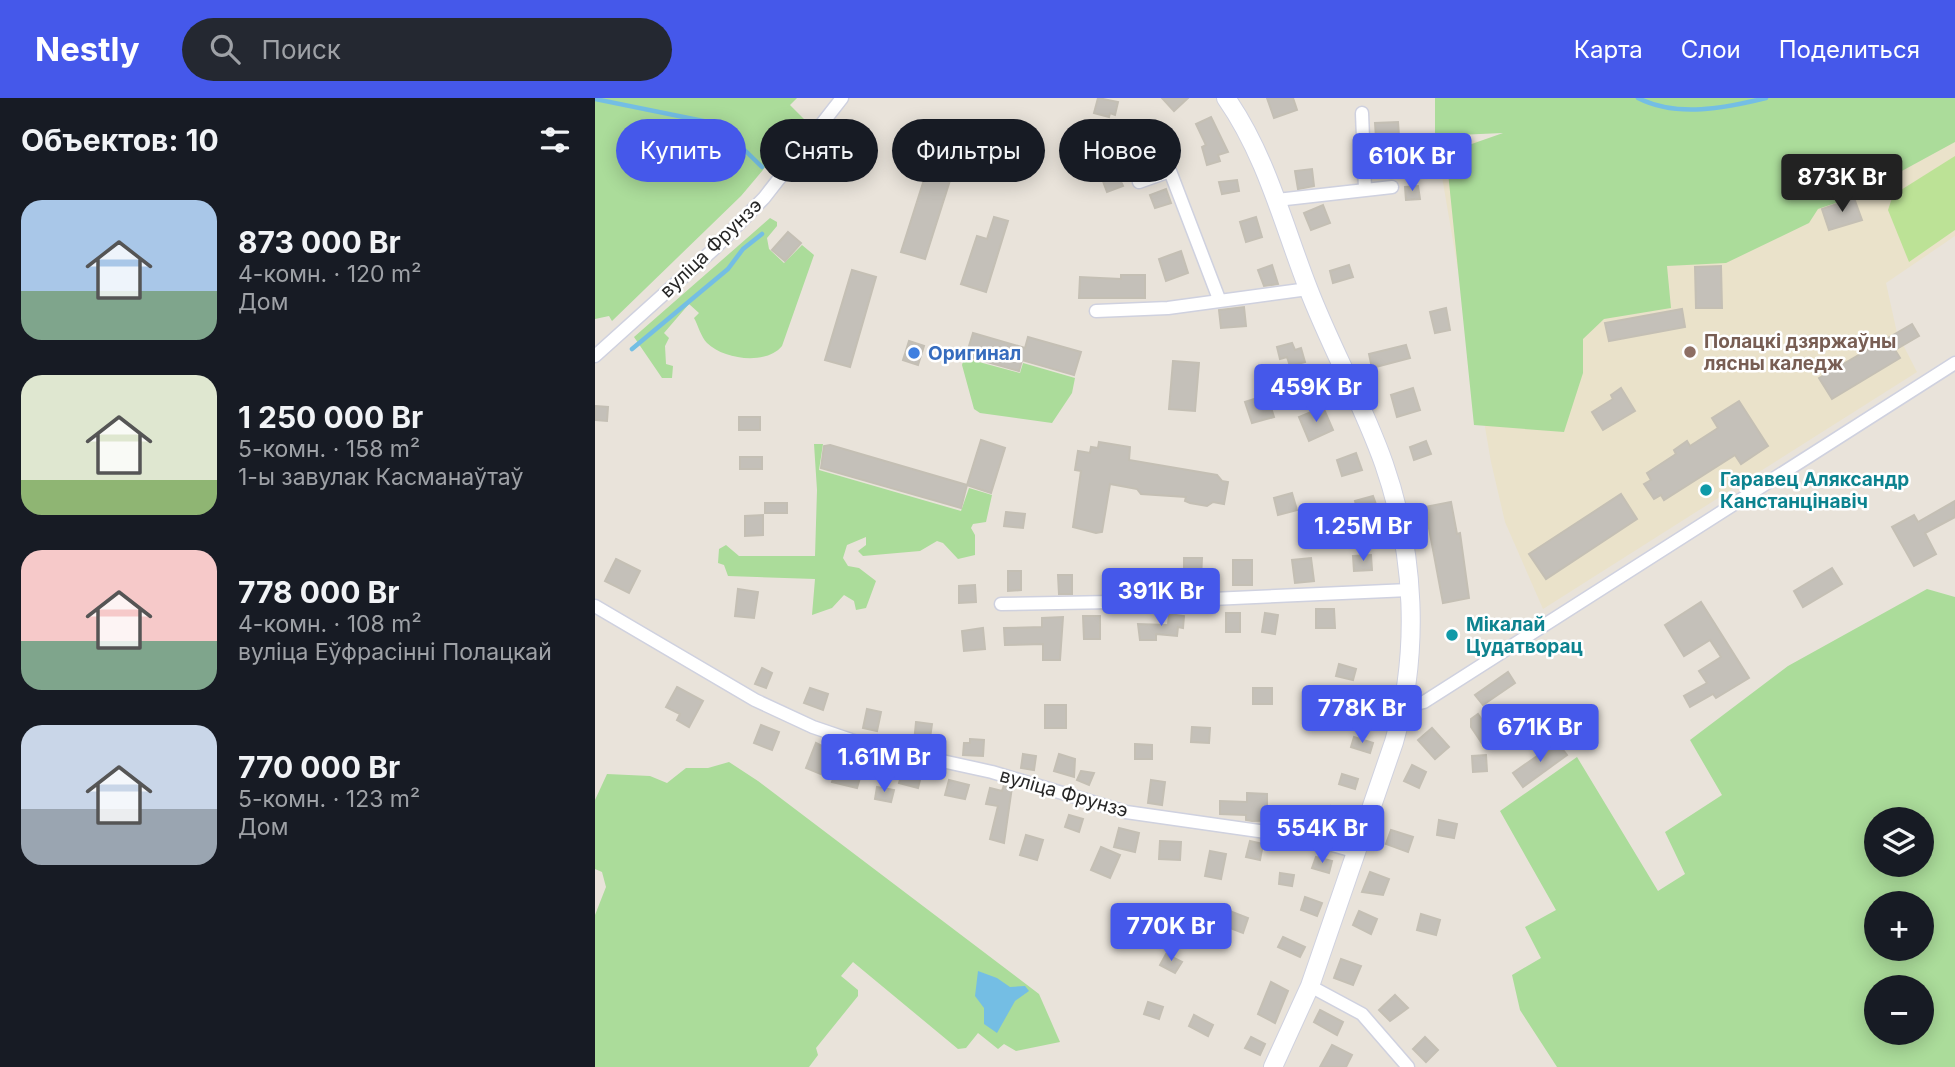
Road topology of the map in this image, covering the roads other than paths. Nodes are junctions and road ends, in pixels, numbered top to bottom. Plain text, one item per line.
1 (842, 98) edge
2 (1226, 98) edge
3 (1361, 113) dead end
4 (1174, 182) edge
5 (1392, 187) dead end
6 (1365, 188) junction
7 (1277, 200) junction
8 (1308, 289) junction
9 (1219, 299) junction
10 (1096, 311) dead end
11 (595, 356) edge
12 (1955, 363) edge
13 (1409, 590) junction
14 (1001, 604) dead end
15 (595, 606) edge
16 (1404, 707) junction
17 (1357, 852) junction
18 (1310, 986) junction
19 (1273, 1067) edge
20 (1408, 1067) edge

1 - 11 street, вуліца Фрунзэ
2 - 7 main road
3 - 6 street
4 - 9 street
5 - 6 street
6 - 7 street
7 - 8 main road
8 - 9 street
8 - 13 main road
9 - 10 street
12 - 16 street
13 - 14 street
13 - 16 main road
15 - 17 street, вуліца Фрунзэ
16 - 17 main road
17 - 18 main road
18 - 19 main road
18 - 20 street

